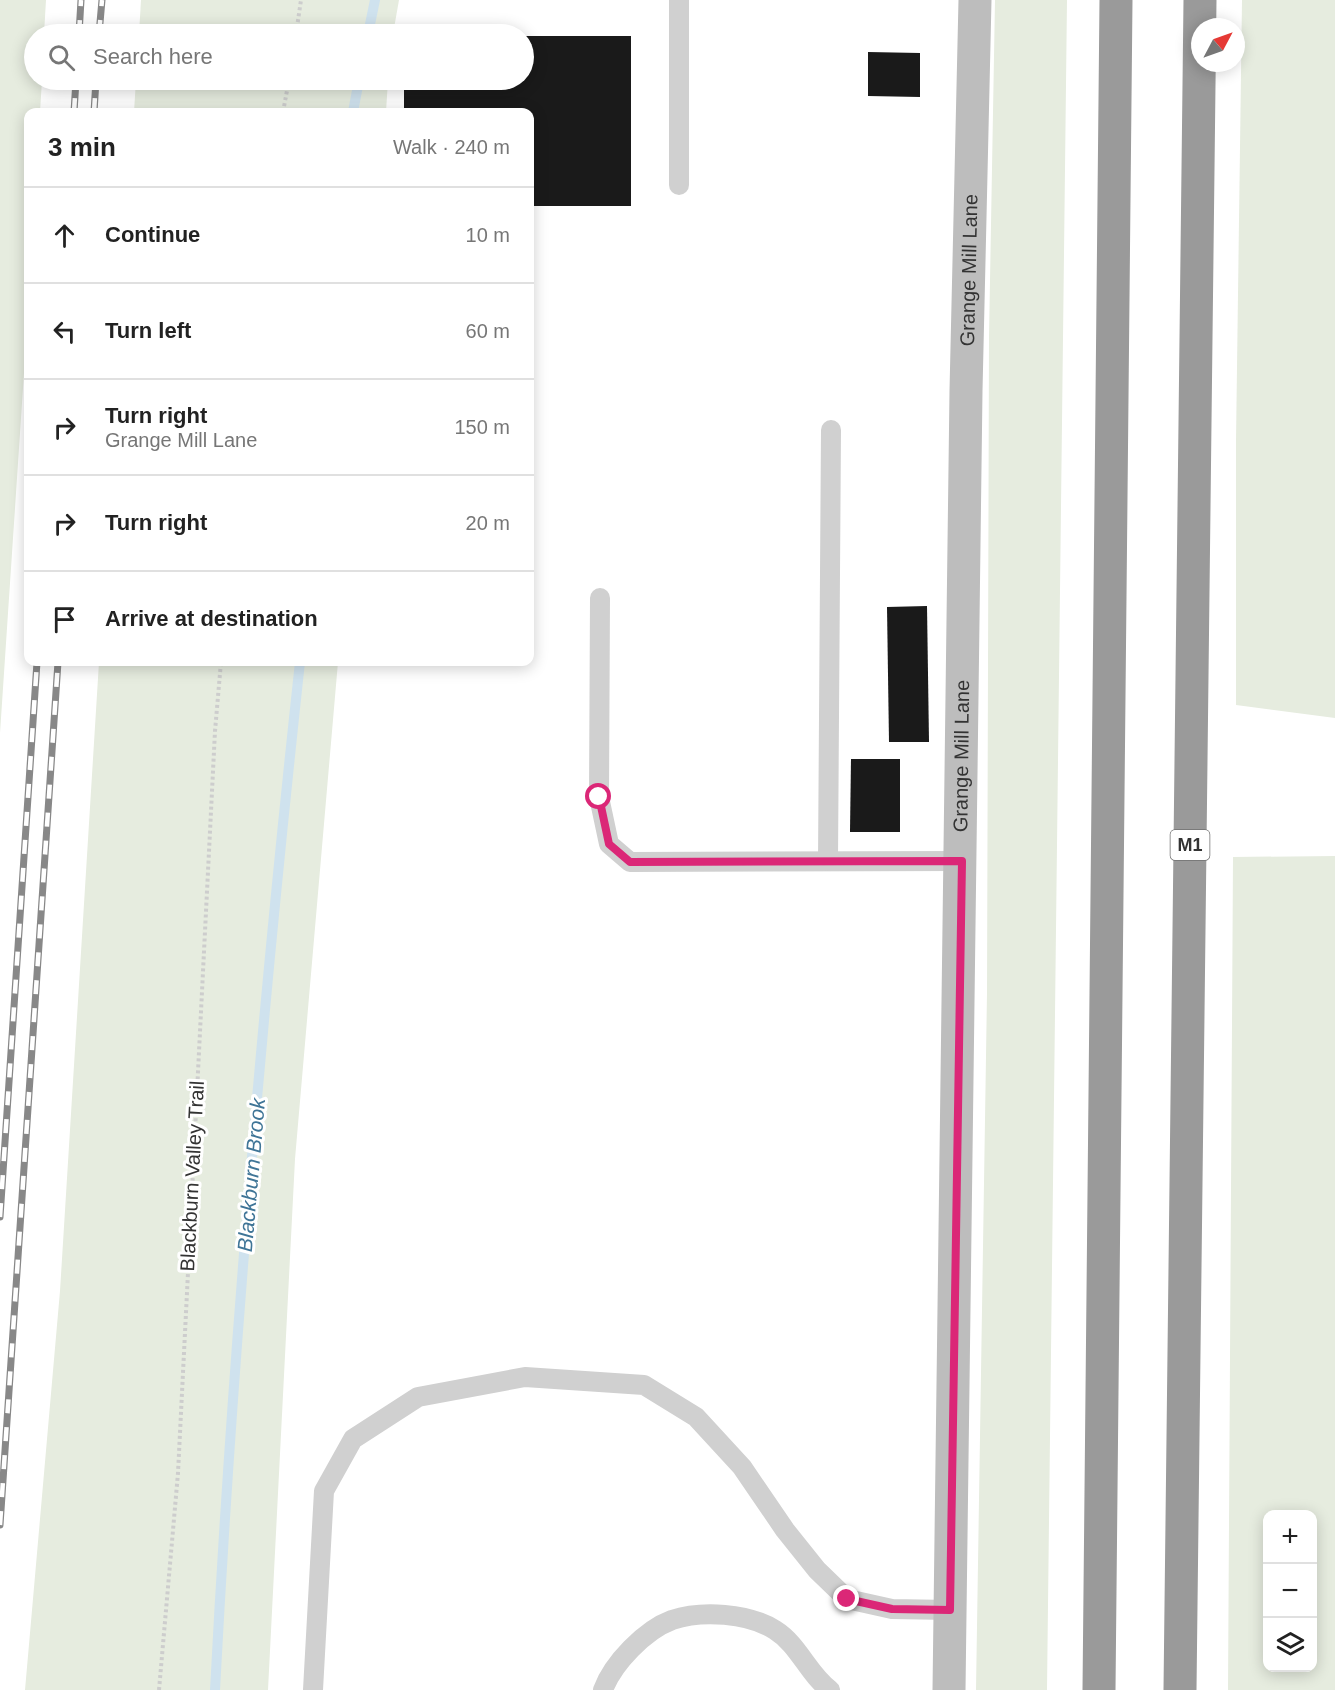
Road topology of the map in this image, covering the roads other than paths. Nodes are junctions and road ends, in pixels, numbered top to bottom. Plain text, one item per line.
1 (679, 0) edge
2 (975, 0) edge
3 (1116, 0) edge
4 (1200, 0) edge
5 (679, 185) dead end
6 (831, 430) dead end
7 (600, 598) dead end
8 (828, 861) junction
9 (962, 861) junction
10 (950, 1610) junction
11 (313, 1690) edge
12 (603, 1690) edge
13 (830, 1690) edge
14 (949, 1690) edge
15 (1099, 1690) edge
16 (1180, 1690) edge

1 - 5 lane
2 - 9 street, Grange Mill Lane
3 - 15 highway
4 - 16 highway, M1
6 - 8 lane
7 - 8 lane
8 - 9 lane
9 - 10 street, Grange Mill Lane
10 - 11 lane
10 - 14 street, Grange Mill Lane
12 - 13 lane

